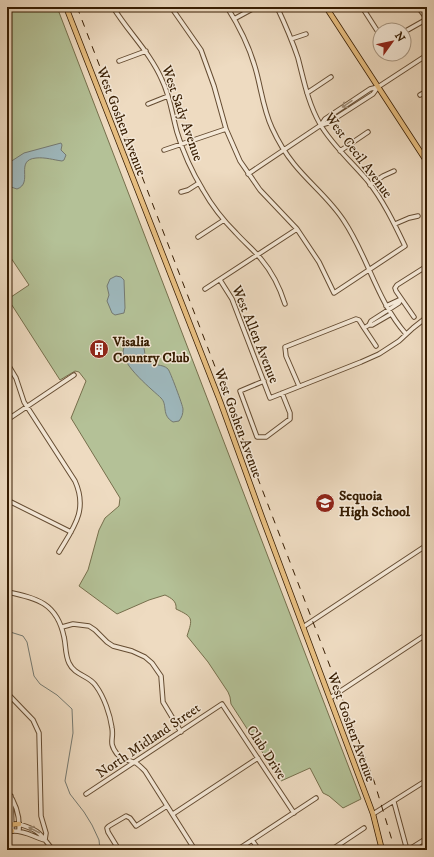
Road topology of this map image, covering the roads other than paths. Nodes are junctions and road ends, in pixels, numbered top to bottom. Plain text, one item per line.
1 (66, 7) edge
2 (113, 7) edge
3 (171, 7) edge
4 (227, 7) edge
5 (256, 7) edge
6 (278, 7) edge
7 (326, 7) edge
8 (362, 7) edge
9 (418, 7) edge
10 (234, 19) junction
11 (427, 19) edge
12 (372, 23) edge
13 (412, 27) edge
14 (306, 34) dead end
15 (291, 39) junction
16 (146, 51) junction
17 (427, 55) edge
18 (118, 61) dead end
19 (331, 77) dead end
20 (378, 87) junction
21 (427, 91) edge
22 (307, 94) junction
23 (420, 95) dead end
24 (168, 96) junction
25 (148, 104) dead end
26 (321, 125) junction
27 (226, 129) junction
28 (368, 132) dead end
29 (181, 144) junction
30 (284, 149) junction
31 (164, 150) dead end
32 (340, 151) junction
33 (427, 162) edge
34 (394, 172) dead end
35 (248, 174) junction
36 (199, 183) junction
37 (370, 185) junction
38 (181, 192) dead end
39 (418, 216) dead end
40 (224, 220) junction
41 (395, 224) junction
42 (297, 229) junction
43 (198, 237) dead end
44 (257, 254) junction
45 (427, 266) edge
46 (369, 270) junction
47 (220, 280) junction
48 (205, 289) dead end
49 (401, 299) junction
50 (285, 304) dead end
51 (387, 308) junction
52 (391, 314) junction
53 (414, 317) dead end
54 (427, 317) edge
55 (369, 325) junction
56 (364, 328) junction
57 (406, 334) junction
58 (376, 346) dead end
59 (7, 363) edge
60 (74, 376) dead end
61 (264, 381) junction
62 (299, 386) junction
63 (282, 393) junction
64 (27, 407) junction
65 (7, 420) edge
66 (7, 500) edge
67 (71, 532) junction
68 (427, 545) edge
69 (59, 552) dead end
70 (7, 592) edge
71 (62, 627) junction
72 (303, 627) junction
73 (427, 634) edge
74 (7, 693) edge
75 (330, 698) junction
76 (222, 704) joint
77 (181, 732) junction
78 (258, 758) junction
79 (135, 763) junction
80 (427, 780) edge
81 (7, 791) edge
82 (86, 794) dead end
83 (11, 796) junction
84 (316, 798) dead end
85 (394, 802) junction
86 (167, 806) junction
87 (294, 813) junction
88 (173, 814) junction
89 (373, 814) junction
90 (19, 824) junction
91 (9, 825) edge
92 (364, 828) dead end
93 (19, 830) junction
94 (10, 831) edge
95 (427, 838) edge
96 (45, 840) junction
97 (252, 840) junction
98 (53, 850) edge
99 (119, 850) edge
100 (195, 850) edge
101 (238, 850) edge
102 (259, 850) edge
103 (331, 850) edge
104 (382, 850) edge
105 (408, 850) edge

1 - 72 main road, West Goshen Avenue
2 - 16 street, West Sady Avenue
3 - 27 street
4 - 10 street
5 - 10 street
6 - 15 street, West Cecil Avenue
7 - 20 main road
8 - 12 street
9 - 11 street
10 - 30 street
11 - 13 street
14 - 15 street
15 - 22 street, West Cecil Avenue
16 - 18 street
16 - 24 street, West Sady Avenue
17 - 20 street
19 - 22 street
20 - 26 street
20 - 33 main road
21 - 23 street
22 - 26 street, West Cecil Avenue
24 - 25 street
24 - 29 street, West Sady Avenue
26 - 30 street
26 - 32 street, West Cecil Avenue
27 - 29 street
27 - 35 street
28 - 32 street
29 - 31 street
29 - 36 street, West Sady Avenue
30 - 35 street
30 - 46 street
32 - 37 street, West Cecil Avenue
34 - 37 street
35 - 42 street
36 - 38 street
36 - 40 street, West Sady Avenue
37 - 41 street, West Cecil Avenue
39 - 41 street
40 - 43 street
40 - 44 street, West Sady Avenue
41 - 46 street, West Cecil Avenue
42 - 44 street
42 - 46 street
44 - 47 street
44 - 50 street, West Sady Avenue
45 - 49 street
46 - 51 street
47 - 48 street
47 - 61 street, West Allen Avenue
49 - 51 street
49 - 53 street
51 - 52 street
51 - 55 street
52 - 55 street
52 - 57 street
54 - 57 street
55 - 56 street
56 - 58 street
56 - 62 street
57 - 62 street
59 - 64 street
60 - 64 street
61 - 63 street, West Allen Avenue
61 - 63 street
62 - 63 street
64 - 65 street
64 - 67 street
66 - 67 street
67 - 69 street
68 - 72 street
70 - 71 street
71 - 77 street
71 - 79 street
72 - 75 main road, West Goshen Avenue
73 - 75 street
74 - 96 street
75 - 89 main road, West Goshen Avenue
76 - 77 street, North Midland Street
76 - 78 street, Club Drive
77 - 79 street, North Midland Street
78 - 87 street, Club Drive
78 - 88 street
79 - 82 street, North Midland Street
79 - 86 street
80 - 85 street
81 - 83 street
83 - 90 street
83 - 91 street
84 - 87 street
85 - 89 street
85 - 105 street
86 - 88 street
86 - 99 street
87 - 97 street
88 - 100 street
89 - 104 main road, West Goshen Avenue
90 - 91 main road
90 - 93 street
96 -> 90 street
91 - 94 street
92 - 103 street
93 - 94 street
93 - 96 street
95 - 105 street
96 - 98 street
97 - 101 street
97 - 102 street

